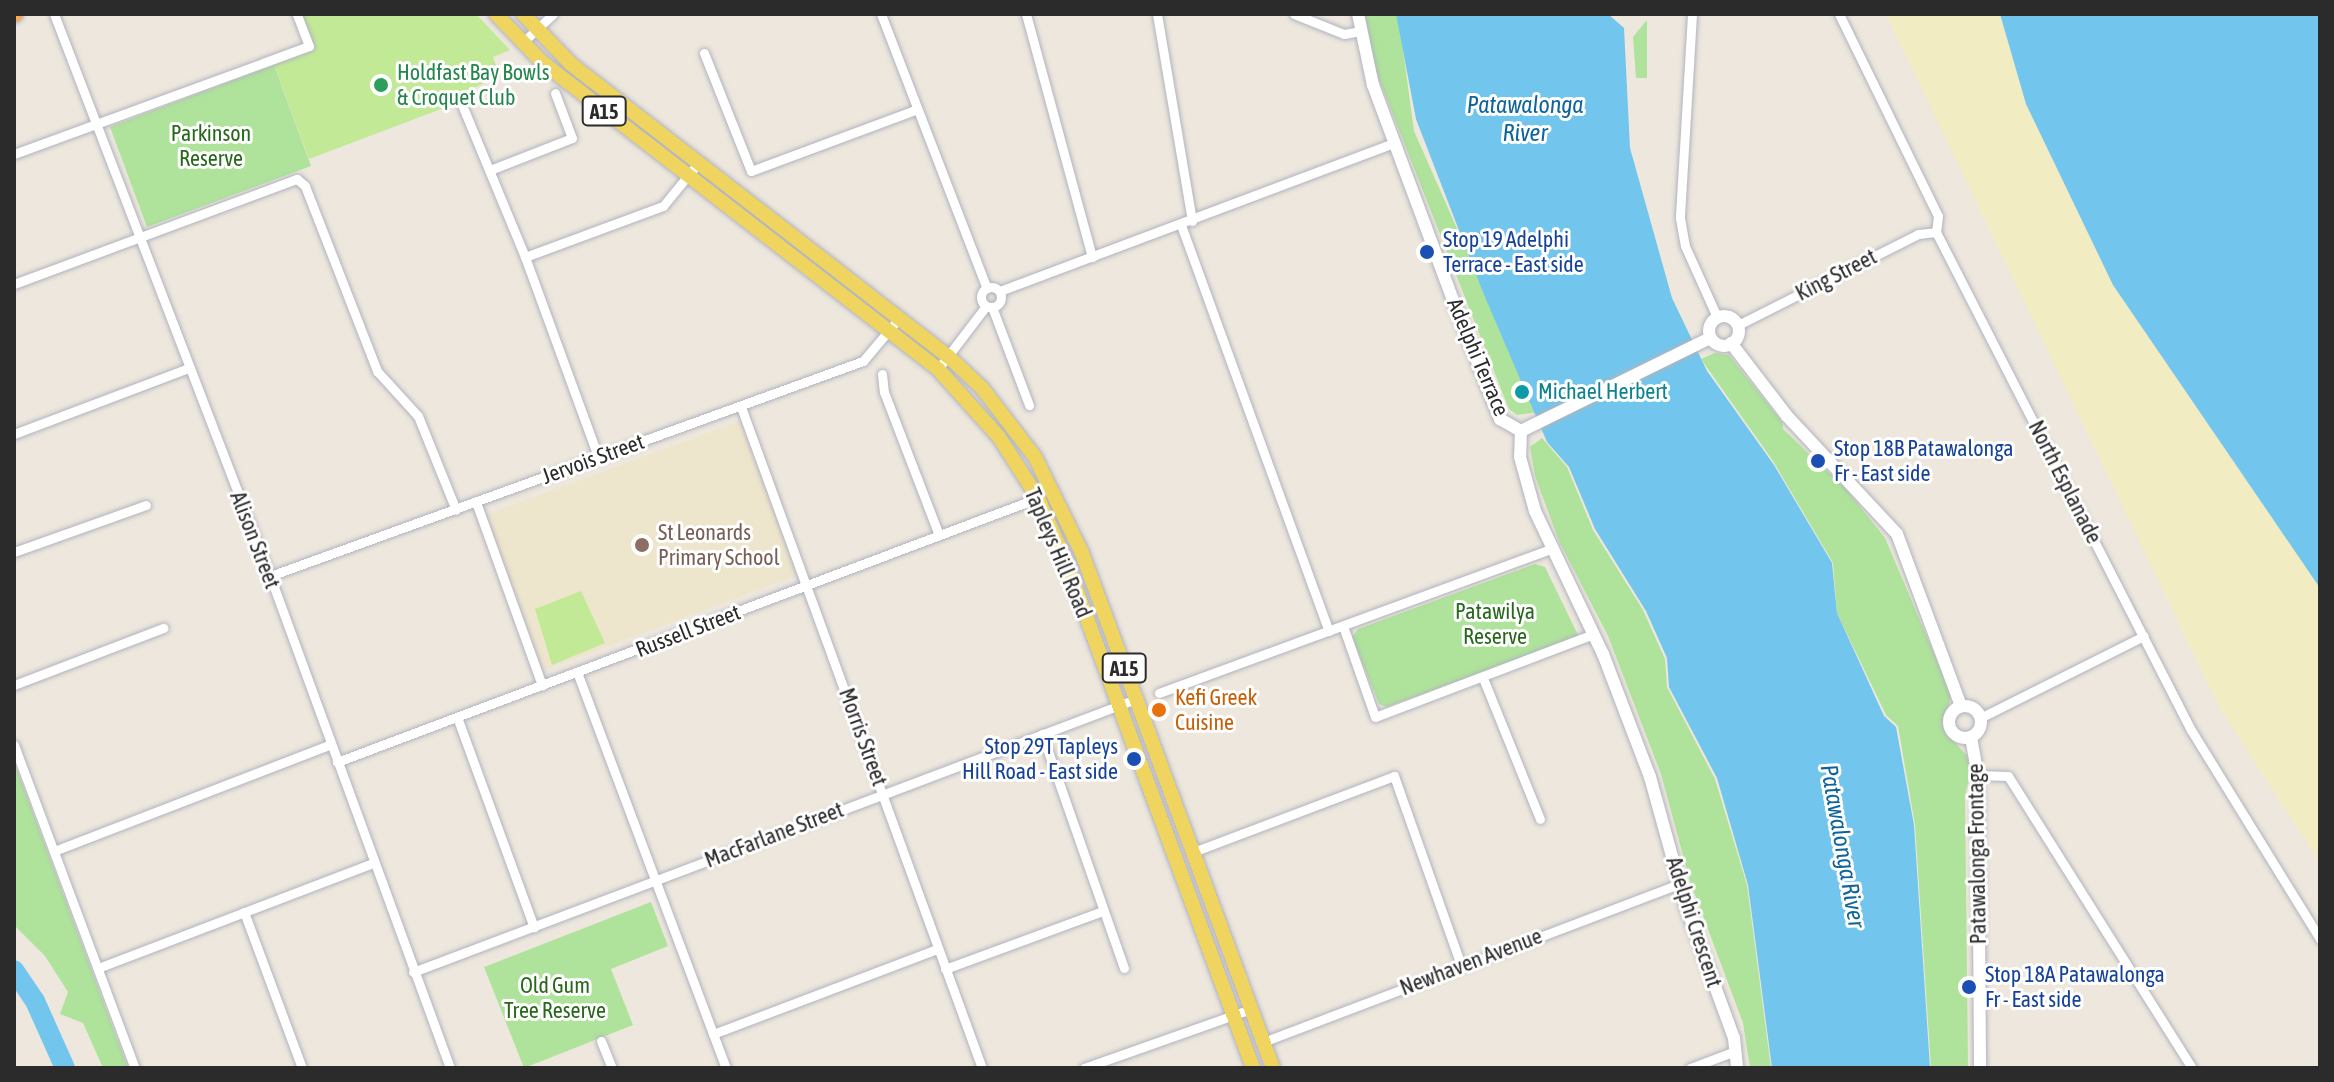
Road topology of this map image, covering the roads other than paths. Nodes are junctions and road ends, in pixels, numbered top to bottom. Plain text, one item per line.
1 (54, 14) edge
2 (297, 14) edge
3 (496, 14) edge
4 (523, 14) edge
5 (553, 14) edge
6 (881, 14) edge
7 (1026, 14) edge
8 (1157, 14) edge
9 (1294, 14) edge
10 (1358, 14) edge
11 (1692, 14) edge
12 (1839, 14) edge
13 (535, 29) junction
14 (1361, 31) junction
15 (523, 42) junction
16 (704, 53) dead end
17 (555, 93) dead end
18 (460, 100) dead end
19 (915, 110) junction
20 (97, 124) junction
21 (1394, 143) junction
22 (14, 154) edge
23 (699, 162) junction
24 (490, 170) junction
25 (689, 176) junction
26 (1192, 221) junction
27 (1181, 225) junction
28 (1936, 232) junction
29 (139, 237) junction
30 (525, 257) junction
31 (1092, 257) junction
32 (14, 284) edge
33 (987, 288) junction
34 (1000, 291) junction
35 (989, 306) junction
36 (900, 317) junction
37 (1717, 317) junction
38 (1738, 325) junction
39 (889, 331) junction
40 (1706, 339) junction
41 (1731, 343) junction
42 (948, 356) junction
43 (189, 368) junction
44 (938, 369) junction
45 (882, 374) dead end
46 (1029, 405) dead end
47 (741, 407) junction
48 (1521, 431) junction
49 (14, 434) edge
50 (598, 457) junction
51 (1038, 498) junction
52 (476, 502) junction
53 (146, 505) dead end
54 (456, 510) junction
55 (938, 533) junction
56 (1550, 549) junction
57 (14, 552) edge
58 (270, 576) junction
59 (809, 585) junction
60 (1343, 626) junction
61 (163, 628) dead end
62 (1329, 631) junction
63 (1593, 634) junction
64 (2144, 636) junction
65 (577, 672) junction
66 (1483, 678) junction
67 (14, 685) edge
68 (542, 685) junction
69 (1159, 693) dead end
70 (1136, 699) junction
71 (1118, 705) junction
72 (1961, 706) junction
73 (457, 717) junction
74 (1980, 718) junction
75 (1042, 734) junction
76 (1971, 737) junction
77 (14, 745) edge
78 (329, 745) junction
79 (337, 762) junction
80 (1978, 775) junction
81 (1650, 777) joint
82 (883, 792) junction
83 (1540, 819) dead end
84 (54, 851) junction
85 (1193, 852) junction
86 (373, 863) junction
87 (656, 881) junction
88 (1679, 884) junction
89 (1103, 911) junction
90 (244, 912) junction
91 (534, 927) junction
92 (2320, 939) edge
93 (937, 949) junction
94 (1461, 965) junction
95 (98, 968) junction
96 (1124, 968) dead end
97 (945, 969) junction
98 (413, 972) junction
99 (1251, 1009) junction
100 (1233, 1015) junction
101 (713, 1034) junction
102 (601, 1041) dead end
103 (1263, 1042) junction
104 (1735, 1051) junction
105 (135, 1068) edge
106 (302, 1068) edge
107 (450, 1068) edge
108 (612, 1068) edge
109 (726, 1068) edge
110 (982, 1068) edge
111 (1084, 1068) edge
112 (1253, 1068) edge
113 (1273, 1068) edge
114 (1690, 1068) edge
115 (1737, 1068) edge
116 (1980, 1068) edge
117 (2192, 1068) edge

1 - 20 street, Alison Street
2 - 20 street
3 - 15 main road, Tapleys Hill Road / A15
4 - 13 main road, Tapleys Hill Road / A15
5 - 13 street
6 - 19 street
7 - 31 street
8 - 26 street
9 - 14 street
10 - 14 street, Adelphi Terrace
11 - 37 street
12 - 28 street, North Esplanade
13 - 15 street
13 - 23 main road, Tapleys Hill Road / A15
14 - 21 street, Adelphi Terrace
15 - 25 main road, Tapleys Hill Road / A15
16 - 19 street
17 - 24 street
18 - 24 street
19 - 33 street
20 - 22 street
20 - 29 street, Alison Street
21 - 26 street
21 - 48 street, Adelphi Terrace
23 - 25 street
23 - 36 main road, Tapleys Hill Road / A15
24 - 30 street
25 - 30 street
25 - 39 main road, Tapleys Hill Road / A15
26 - 27 street
27 - 31 street
27 - 62 street
28 - 38 street, King Street
28 - 64 street, North Esplanade
29 - 32 street
29 - 43 street, Alison Street
29 - 54 street
30 - 50 street
31 - 34 street
33 - 34 street
33 - 35 street
34 - 35 street
35 - 42 street
35 - 46 street
36 - 39 street, Jervois Street
36 - 42 main road, Tapleys Hill Road / A15
37 - 38 street
37 - 40 street
38 - 41 street
39 - 44 main road, Tapleys Hill Road / A15
39 - 47 street, Jervois Street
40 - 41 street
40 - 48 street
41 - 72 street
42 - 44 street
42 - 70 main road, Tapleys Hill Road / A15
43 - 49 street
43 - 58 street, Alison Street
44 - 51 main road, Tapleys Hill Road / A15
45 - 55 street
47 - 50 street, Jervois Street
47 - 59 street, Morris Street
48 - 56 street, Adelphi Terrace
50 - 52 street, Jervois Street
51 - 55 street, Russell Street
51 - 71 main road, Tapleys Hill Road / A15
52 - 54 street, Jervois Street
52 - 68 street
53 - 57 street
54 - 58 street, Jervois Street
55 - 59 street, Russell Street
56 - 60 street
56 - 63 street, Adelphi Terrace
58 - 78 street, Alison Street
59 - 65 street, Russell Street
59 - 82 street, Morris Street
60 - 62 street
60 - 66 street
61 - 67 street
62 - 69 street
63 - 66 street
63 - 81 street, Adelphi Terrace
64 - 74 street
64 - 92 street, North Esplanade
65 - 68 street, Russell Street
65 - 87 street
66 - 83 street
68 - 73 street, Russell Street
70 - 71 street, MacFarlane Street
70 - 85 main road, Tapleys Hill Road / A15
71 - 75 street, MacFarlane Street
71 - 100 main road, Tapleys Hill Road / A15
72 - 74 street
72 - 76 street
73 - 79 street, Russell Street
73 - 91 street
74 - 76 street
75 - 82 street, MacFarlane Street
75 - 89 street
76 - 80 street, Patawalonga Frontage
77 - 84 street
78 - 79 street, Alison Street
78 - 84 street
79 - 86 street, Alison Street
80 - 116 street, Patawalonga Frontage
80 - 117 street
81 - 88 street, Adelphi Crescent
82 - 87 street, MacFarlane Street
82 - 93 street, Morris Street
84 - 95 street
85 - 94 street
85 - 99 main road, Tapleys Hill Road / A15
86 - 90 street
86 - 98 street, Alison Street
87 - 91 street, MacFarlane Street
87 - 101 street
88 - 94 street, Newhaven Avenue
88 - 104 street, Adelphi Crescent
89 - 96 street
89 - 97 street
90 - 95 street
90 - 106 street
91 - 98 street, MacFarlane Street
93 - 97 street, Morris Street
93 - 101 street
94 - 103 street, Newhaven Avenue
95 - 105 street
97 - 110 street, Morris Street
98 - 107 street, Alison Street
99 - 100 street
99 - 103 main road, Tapleys Hill Road / A15
100 - 111 street
100 - 112 main road, Tapleys Hill Road / A15
101 - 109 street
102 - 108 street
103 - 113 main road, Tapleys Hill Road / A15
104 - 114 street
104 - 115 street, Adelphi Crescent

